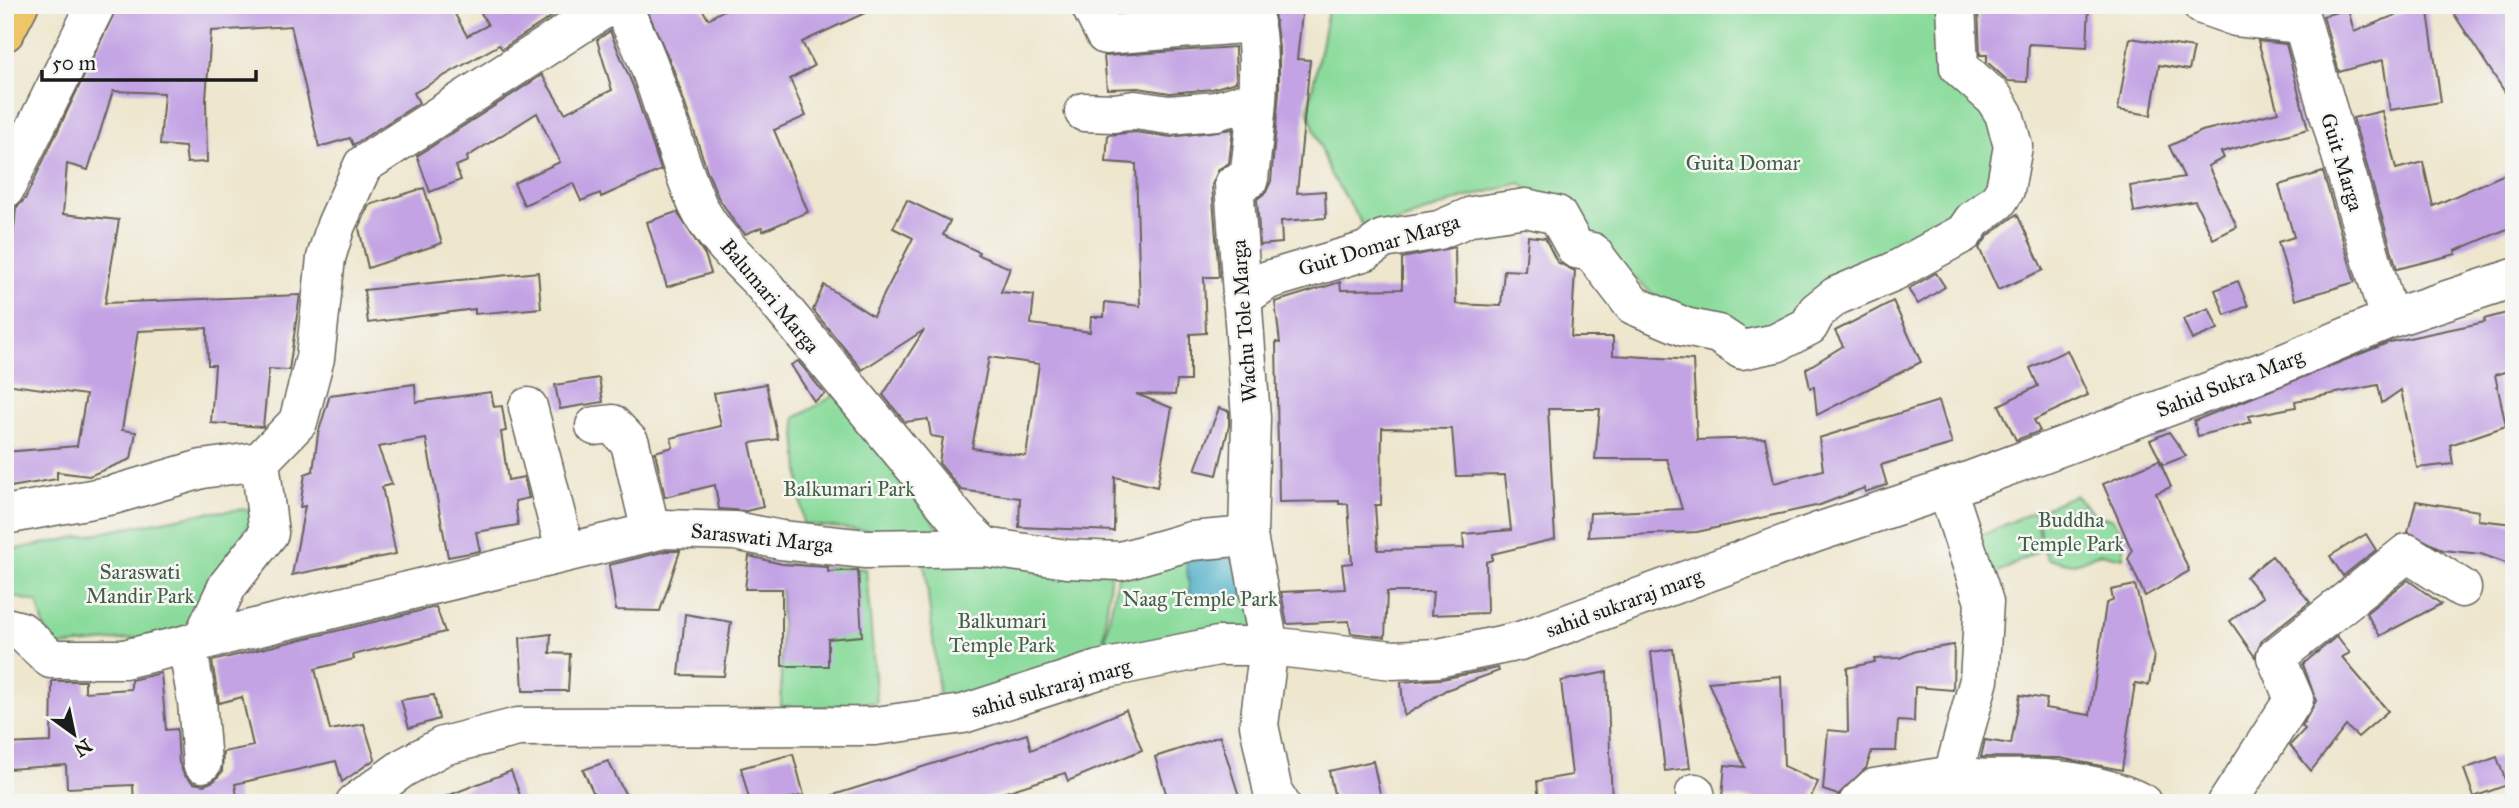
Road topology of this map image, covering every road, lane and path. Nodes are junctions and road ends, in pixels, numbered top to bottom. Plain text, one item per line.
1 (19, 5) edge
2 (96, 5) edge
3 (610, 5) edge
4 (620, 5) edge
5 (1090, 5) edge
6 (1956, 5) edge
7 (2203, 5) edge
8 (1253, 14) edge
9 (2299, 15) edge
10 (5, 32) edge
11 (1257, 99) junction
12 (1084, 112) dead end
13 (5, 189) edge
14 (2514, 278) edge
15 (1241, 299) junction
16 (2389, 319) junction
17 (528, 407) dead end
18 (596, 426) dead end
19 (260, 461) junction
20 (1947, 489) junction
21 (5, 515) edge
22 (651, 531) junction
23 (1248, 536) junction
24 (985, 547) junction
25 (565, 550) junction
26 (2462, 588) dead end
27 (5, 627) edge
28 (194, 642) junction
29 (1269, 646) junction
30 (202, 763) dead end
31 (1954, 775) junction
32 (2078, 794) edge
33 (355, 803) edge
34 (1280, 803) edge
35 (1858, 803) edge
36 (2142, 803) edge
37 (2227, 803) edge

1 - 10 main road
2 - 13 street
3 - 19 street
4 - 24 street, Balumari Marga
5 - 8 street
6 - 15 street, Guit Domar Marga
7 - 9 street
8 - 11 street, Wachu Tole Marga
9 - 16 street, Guit Marga
11 - 12 street
11 - 15 street, Wachu Tole Marga
14 - 16 street, Sahid Sukra Marg
15 - 23 street, Wachu Tole Marga
16 - 20 street, Sahid Sukra Marg
17 - 25 street
18 - 22 street
19 - 21 street
19 - 28 street
20 - 29 street, sahid sukraraj marg
20 - 31 street
22 - 24 street, Saraswati Marga
22 - 25 street, Saraswati Marga
23 - 24 street, Saraswati Marga
23 - 29 street, Wachu Tole Marga
25 - 28 street, Saraswati Marga
26 - 37 street
27 - 28 street, Saraswati Marga
28 - 30 street
29 - 33 street, sahid sukraraj marg
29 - 34 street, Wachu Tole Marga
31 - 32 street
31 - 35 street
32 - 36 street

